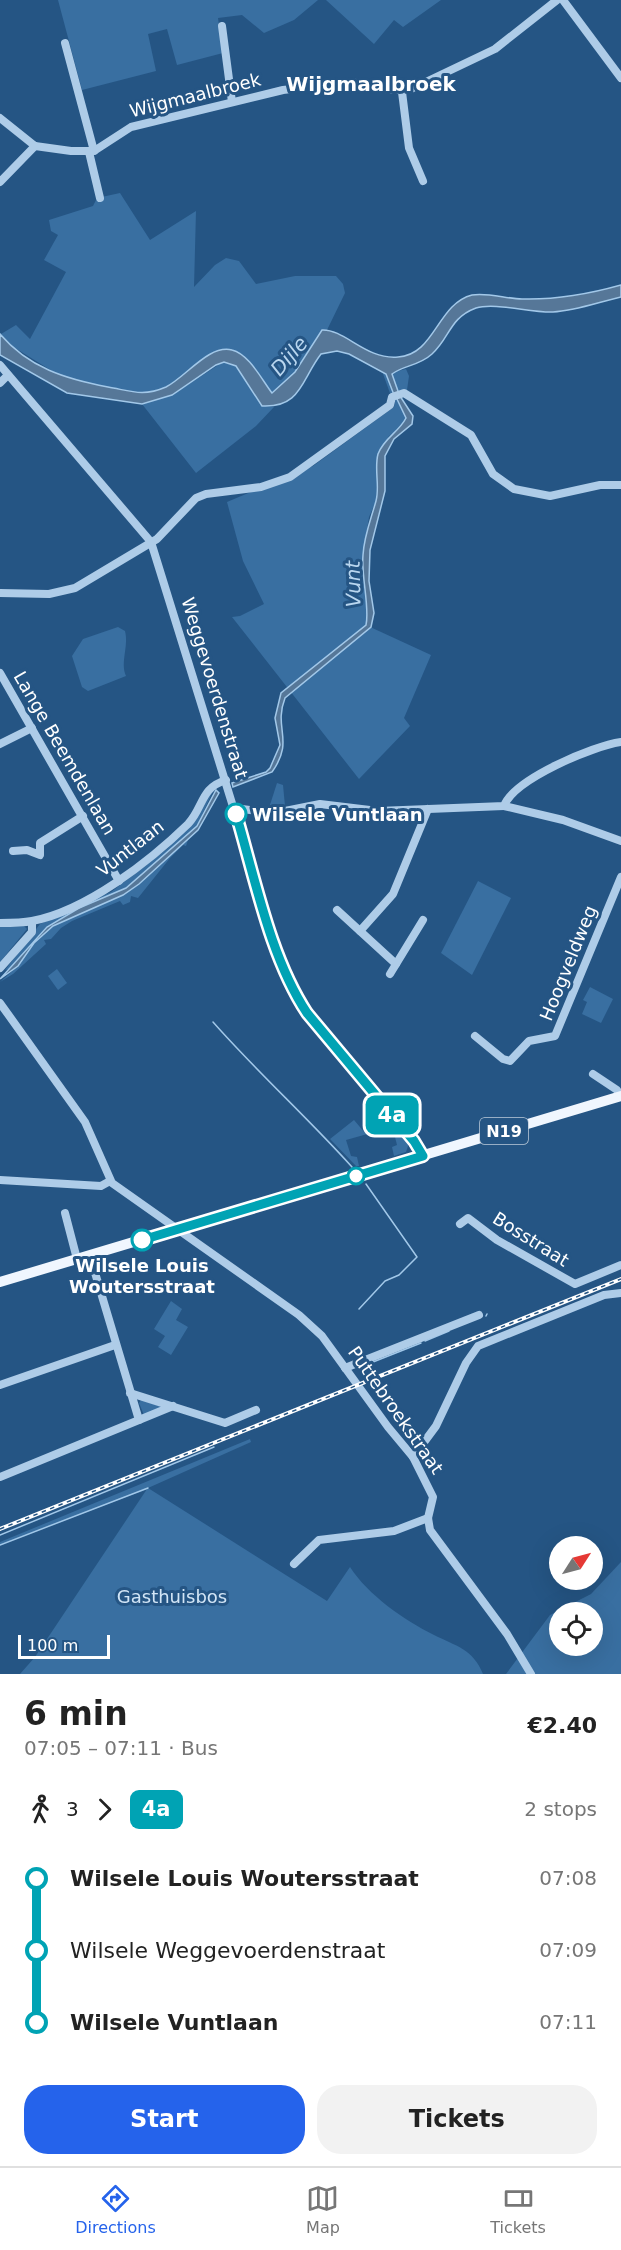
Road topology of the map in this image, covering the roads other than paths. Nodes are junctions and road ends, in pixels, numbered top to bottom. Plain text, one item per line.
1 (557, 0) edge
2 (563, 0) edge
3 (222, 26) dead end
4 (65, 43) dead end
5 (621, 78) edge
6 (402, 92) junction
7 (232, 102) junction
8 (0, 118) edge
9 (35, 146) junction
10 (92, 151) junction
11 (423, 181) dead end
12 (0, 182) edge
13 (100, 198) dead end
14 (0, 365) edge
15 (8, 375) junction
16 (0, 383) edge
17 (621, 485) edge
18 (151, 542) junction
19 (0, 593) edge
20 (0, 673) edge
21 (32, 728) junction
22 (621, 742) edge
23 (0, 744) edge
24 (227, 784) junction
25 (504, 806) junction
26 (234, 808) junction
27 (428, 809) junction
28 (83, 816) junction
29 (621, 841) edge
30 (13, 851) dead end
31 (621, 877) edge
32 (119, 881) junction
33 (337, 910) dead end
34 (423, 920) dead end
35 (32, 922) junction
36 (0, 923) edge
37 (360, 931) junction
38 (396, 964) junction
39 (0, 968) edge
40 (390, 974) dead end
41 (0, 1003) edge
42 (475, 1036) dead end
43 (593, 1074) dead end
44 (621, 1096) edge
45 (423, 1156) junction
46 (0, 1180) edge
47 (110, 1181) junction
48 (65, 1213) dead end
49 (460, 1224) dead end
50 (178, 1229) junction
51 (90, 1256) junction
52 (77, 1259) junction
53 (621, 1266) edge
54 (0, 1282) edge
55 (621, 1293) edge
56 (478, 1315) dead end
57 (115, 1345) junction
58 (345, 1368) junction
59 (0, 1385) edge
60 (130, 1393) junction
61 (173, 1406) junction
62 (256, 1410) dead end
63 (139, 1420) junction
64 (413, 1457) junction
65 (0, 1477) edge
66 (428, 1518) junction
67 (294, 1564) dead end
68 (531, 1674) edge

1 - 6 street
2 - 5 street
3 - 7 street
4 - 10 street
6 - 7 street, Wijgmaalbroek
6 - 11 street
7 - 10 street, Wijgmaalbroek
8 - 9 street
9 - 10 street
9 - 12 street
10 - 13 street
14 - 15 street, Weggevoerdenstraat
15 - 16 street
15 - 18 street, Weggevoerdenstraat
17 - 18 street
18 - 19 street
18 - 24 street, Weggevoerdenstraat
20 - 21 street, Lange Beemdenlaan
21 - 23 street
21 - 28 street, Lange Beemdenlaan
22 - 25 street
24 - 26 street, Weggevoerdenstraat
24 - 32 street, Vuntlaan
25 - 27 street
25 - 29 street
26 - 27 street
26 - 45 street, Weggevoerdenstraat
27 - 37 street
28 - 30 street
28 - 32 street, Lange Beemdenlaan
31 - 42 street, Hoogveldweg
32 - 35 street, Vuntlaan
33 - 37 street
34 - 38 street
35 - 36 street, Vuntlaan
35 - 39 street
37 - 38 street
38 - 40 street
41 - 47 street
43 - 44 street
44 - 45 main road, N19
45 - 50 main road, N19
46 - 47 street
47 - 50 street, Puttebroekstraat
48 - 52 street
49 - 53 street, Bosstraat
50 - 51 main road, N19
50 - 58 street, Puttebroekstraat
51 - 52 main road, N19
51 - 57 street
52 - 54 main road, N19
55 - 64 street
56 - 58 street
57 - 59 street
57 - 60 street
58 - 64 street, Puttebroekstraat
60 - 61 street
60 - 63 street
61 - 62 street
61 - 63 street
63 - 65 street
64 - 66 street, Puttebroekstraat
66 - 67 street
66 - 68 street, Puttebroekstraat

